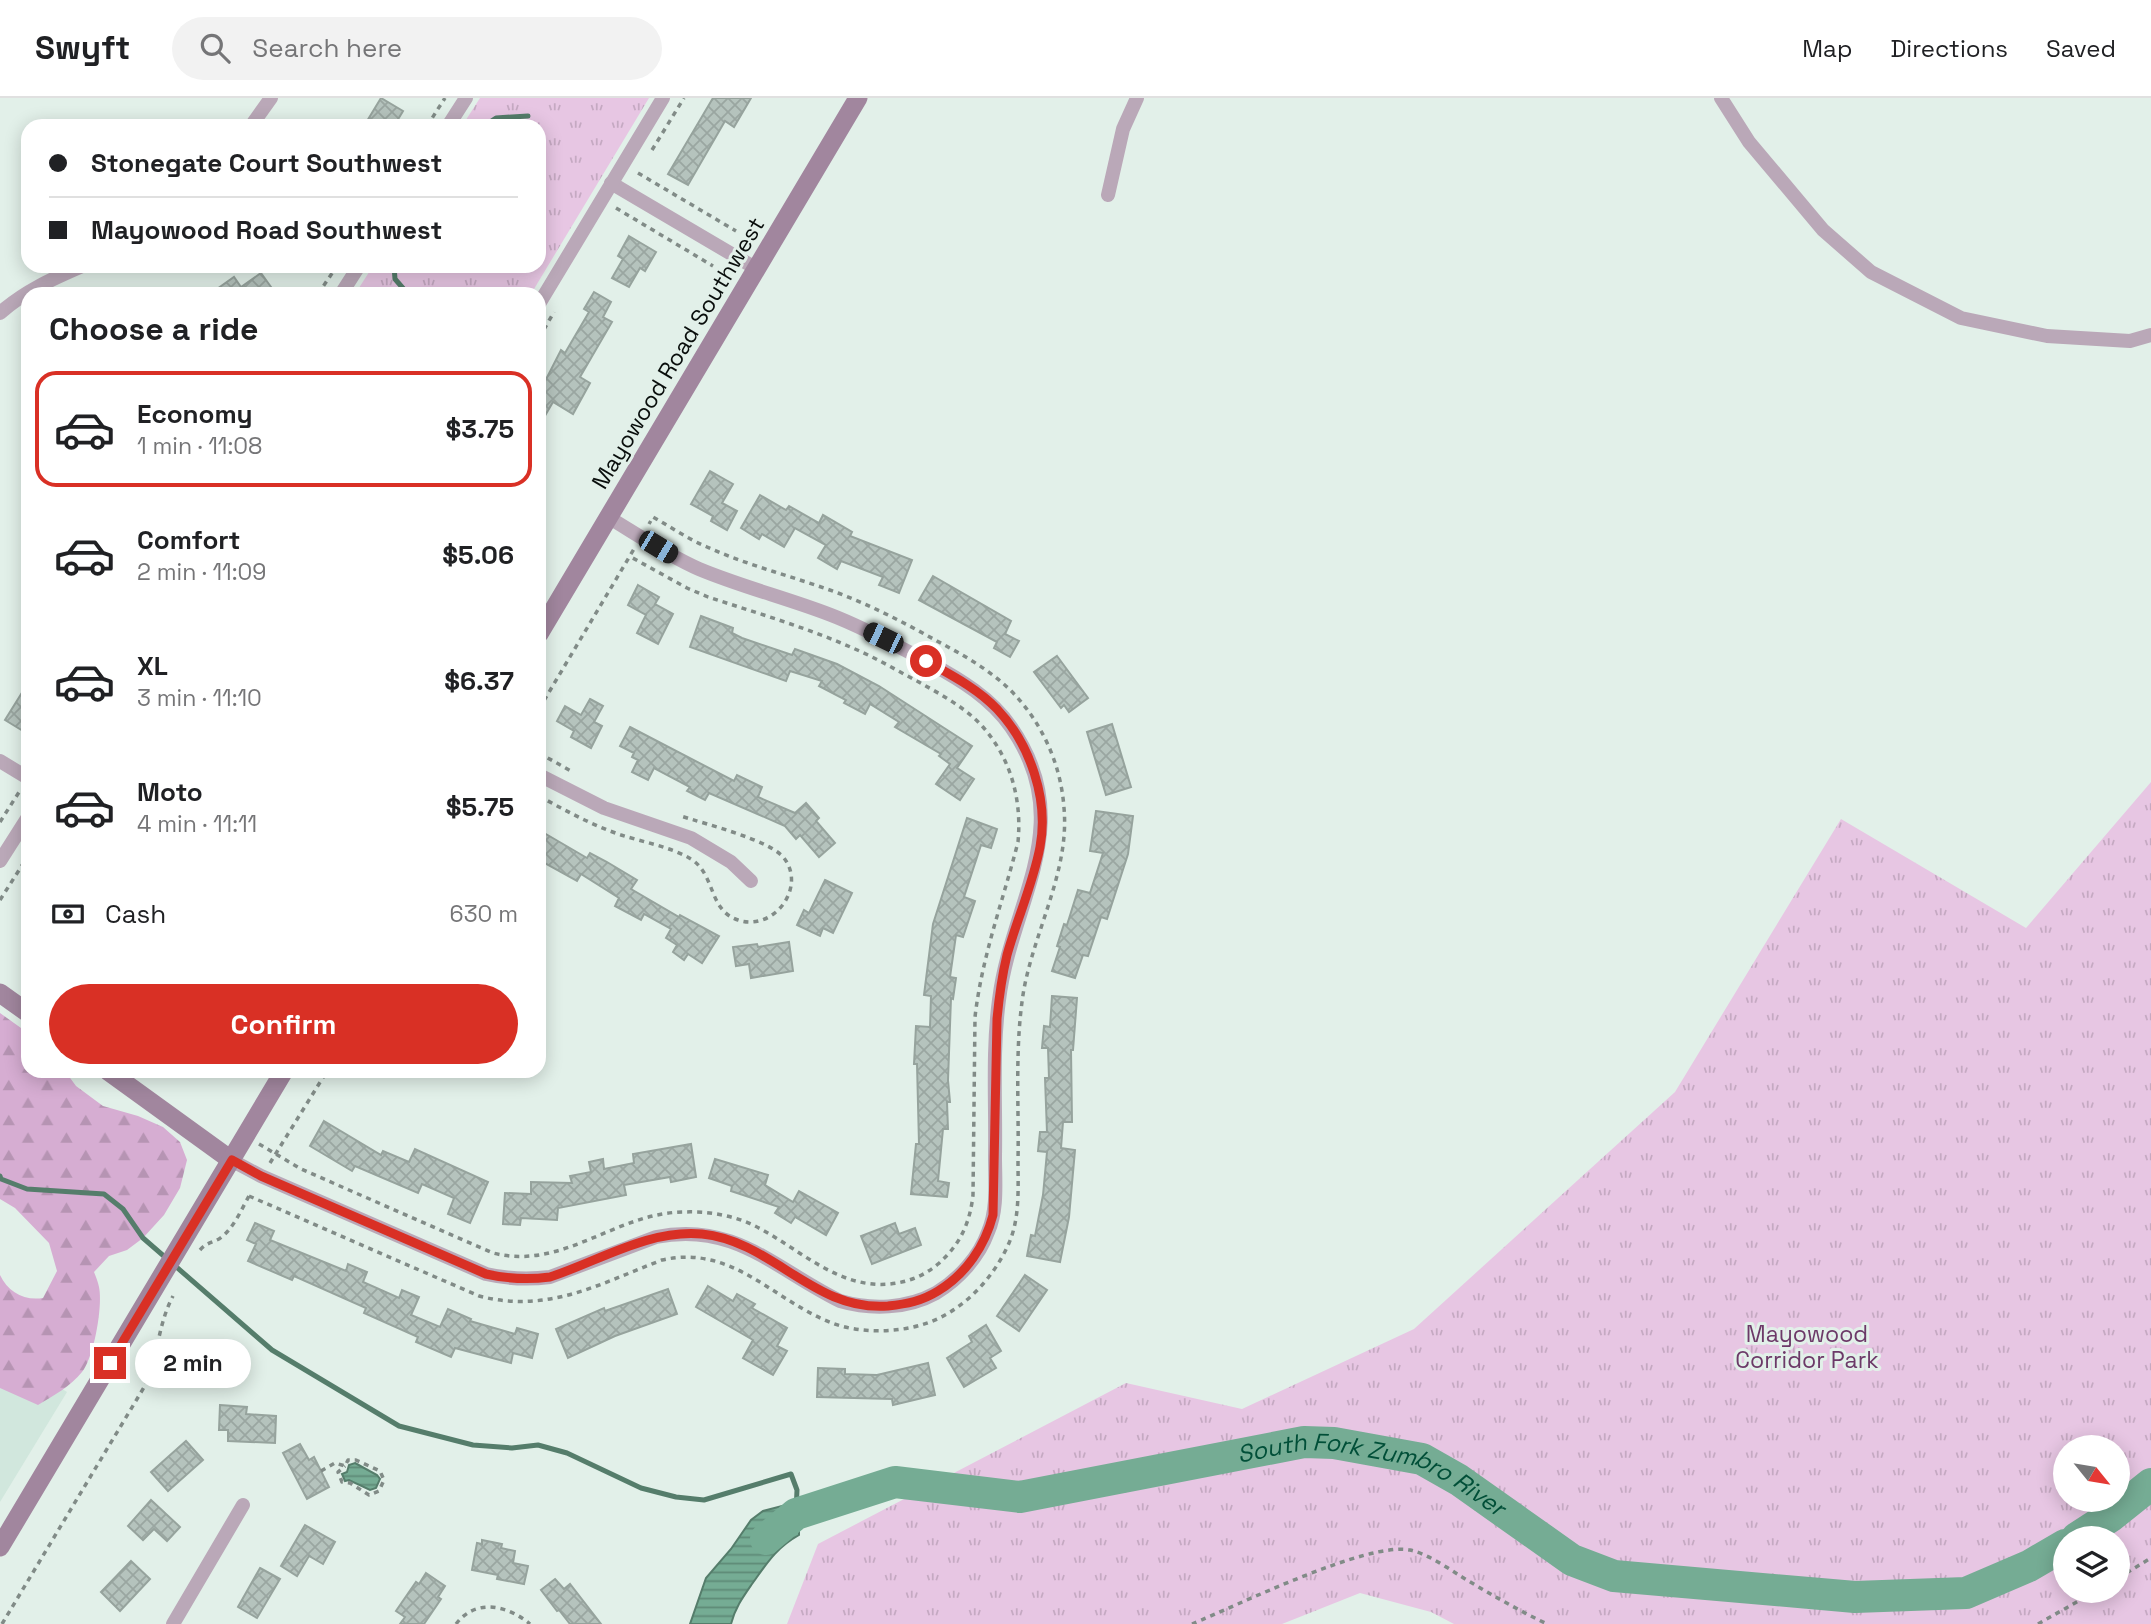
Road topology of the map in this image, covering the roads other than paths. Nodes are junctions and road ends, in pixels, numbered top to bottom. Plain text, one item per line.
1 (271, 98) edge
2 (466, 98) edge
3 (663, 98) edge
4 (858, 98) edge
5 (1137, 98) edge
6 (1721, 98) edge
7 (256, 119) edge
8 (453, 119) edge
9 (611, 183) junction
10 (1108, 195) dead end
11 (757, 269) junction
12 (66, 273) edge
13 (35, 287) edge
14 (546, 292) edge
15 (21, 296) edge
16 (0, 313) edge
17 (2151, 335) edge
18 (608, 517) junction
19 (546, 622) edge
20 (0, 761) edge
21 (21, 774) edge
22 (546, 779) edge
23 (21, 828) edge
24 (0, 861) edge
25 (751, 881) dead end
26 (0, 993) edge
27 (21, 1008) edge
28 (118, 1078) edge
29 (280, 1078) edge
30 (232, 1160) junction
31 (243, 1505) dead end
32 (0, 1547) edge
33 (173, 1624) edge

1 - 7 street
2 - 8 street
3 - 9 street
4 - 11 street, Mayowood Road Southwest
5 - 10 street
6 - 17 street
9 - 11 street
9 - 14 street
11 - 18 street, Mayowood Road Southwest
12 - 13 street
15 - 16 street
18 - 19 street, Mayowood Road Southwest
18 - 30 street
20 - 21 street
22 - 25 street
23 - 24 street
26 - 27 street
28 - 30 street
29 - 30 street
30 - 32 street
31 - 33 street

